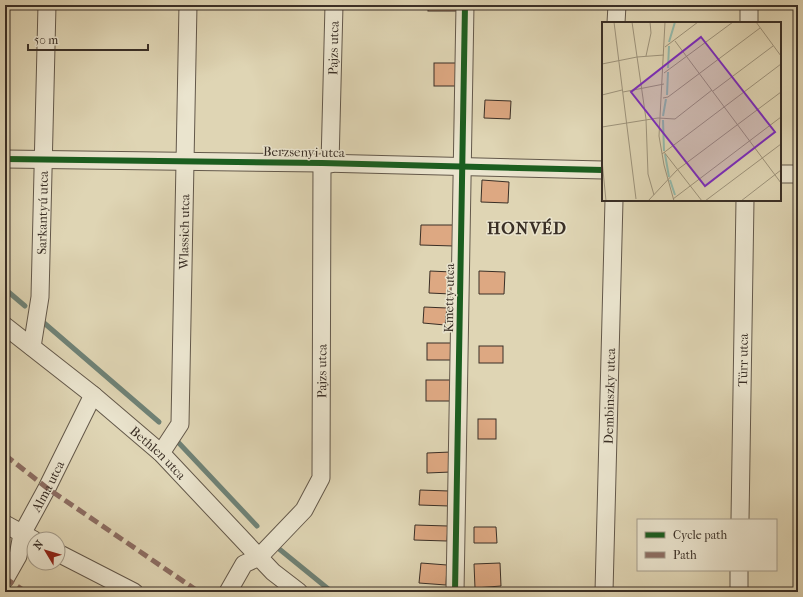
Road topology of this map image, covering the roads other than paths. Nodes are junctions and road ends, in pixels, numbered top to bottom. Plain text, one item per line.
1 (47, 5) edge
2 (188, 5) edge
3 (334, 5) edge
4 (465, 5) edge
5 (617, 5) edge
6 (749, 5) edge
7 (616, 22) edge
8 (749, 22) edge
9 (5, 159) edge
10 (44, 160) junction
11 (184, 162) junction
12 (326, 163) junction
13 (462, 167) junction
14 (602, 170) edge
15 (781, 174) edge
16 (798, 174) edge
17 (614, 201) edge
18 (745, 201) edge
19 (5, 326) edge
20 (32, 347) junction
21 (93, 395) junction
22 (161, 453) junction
23 (740, 519) edge
24 (5, 524) edge
25 (30, 531) edge
26 (26, 536) edge
27 (26, 541) edge
28 (66, 557) edge
29 (259, 557) junction
30 (739, 571) edge
31 (5, 579) edge
32 (134, 592) edge
33 (228, 592) edge
34 (299, 592) edge
35 (455, 592) edge
36 (604, 592) edge
37 (739, 592) edge

1 - 10 street, Sarkantyú utca
2 - 11 street, Wlassich utca
3 - 12 street, Pajzs utca
4 - 13 street, Kmetty utca
5 - 7 street
6 - 8 street
9 - 10 street, Berzsenyi utca
10 - 11 street, Berzsenyi utca
10 - 20 street, Sarkantyú utca
11 - 12 street, Berzsenyi utca
11 - 22 street, Wlassich utca
12 - 13 street, Berzsenyi utca
12 - 29 street, Pajzs utca
13 - 14 street, Berzsenyi utca
13 - 35 street, Kmetty utca
15 - 16 street
17 - 36 street, Dembinszky utca
18 - 23 street, Türr utca
19 - 20 street, Bethlen utca
20 - 21 street, Bethlen utca
21 - 22 street, Bethlen utca
21 - 25 street, Alma utca
22 - 29 street, Bethlen utca
24 - 26 street
27 - 31 street, Alma utca
28 - 32 street
29 - 33 street, Pajzs utca
29 - 34 street, Bethlen utca
30 - 37 street

